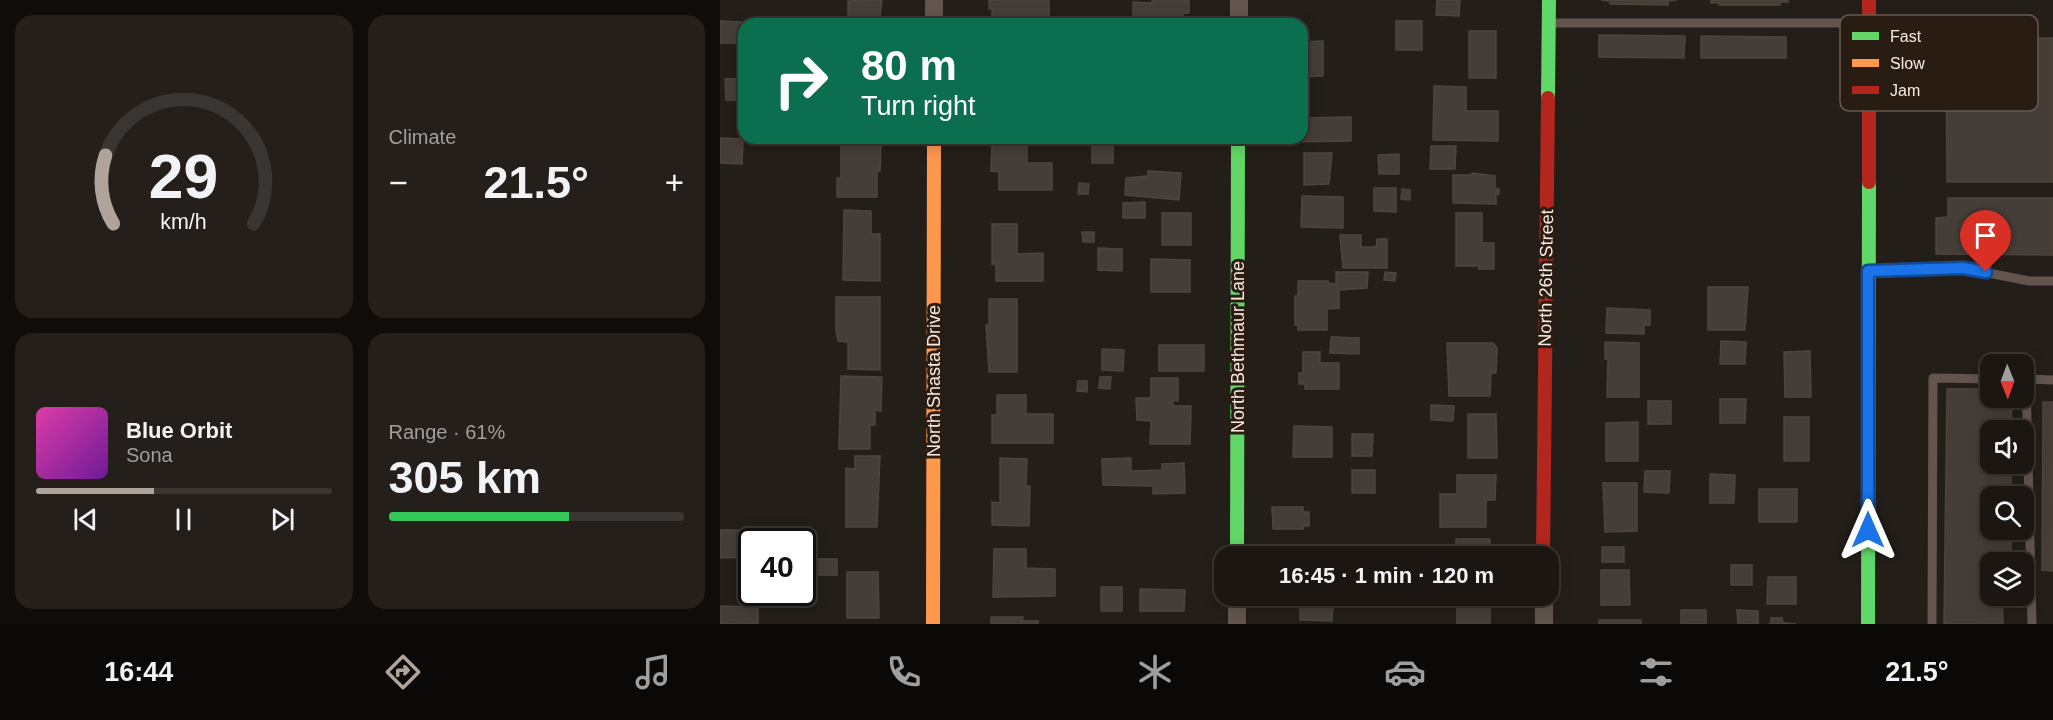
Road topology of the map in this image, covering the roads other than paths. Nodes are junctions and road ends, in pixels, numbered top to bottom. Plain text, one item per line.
1 (934, 0) edge
2 (1239, 0) edge
3 (1549, 0) edge
4 (934, 18) edge
5 (1239, 18) edge
6 (1549, 23) junction
7 (1840, 23) edge
8 (1869, 111) edge
9 (934, 144) edge
10 (1238, 144) edge
11 (1868, 271) junction
12 (2053, 281) edge
13 (1980, 379) edge
14 (2034, 379) edge
15 (2053, 380) edge
16 (2026, 408) edge
17 (1238, 546) edge
18 (1544, 546) edge
19 (1237, 606) edge
20 (1544, 606) edge
21 (933, 624) edge
22 (1237, 624) edge
23 (1544, 624) edge
24 (1868, 624) edge
25 (1932, 624) edge
26 (2032, 624) edge

1 - 4 street
2 - 5 street
3 - 6 street, North 26th Street
6 - 7 lane
6 - 18 street, North 26th Street
8 - 11 street
9 - 21 street, North Shasta Drive
10 - 17 street, North Bethmaur Lane
11 - 12 lane
11 - 24 street
13 - 25 lane
14 - 15 lane
16 - 26 lane
19 - 22 street
20 - 23 street

